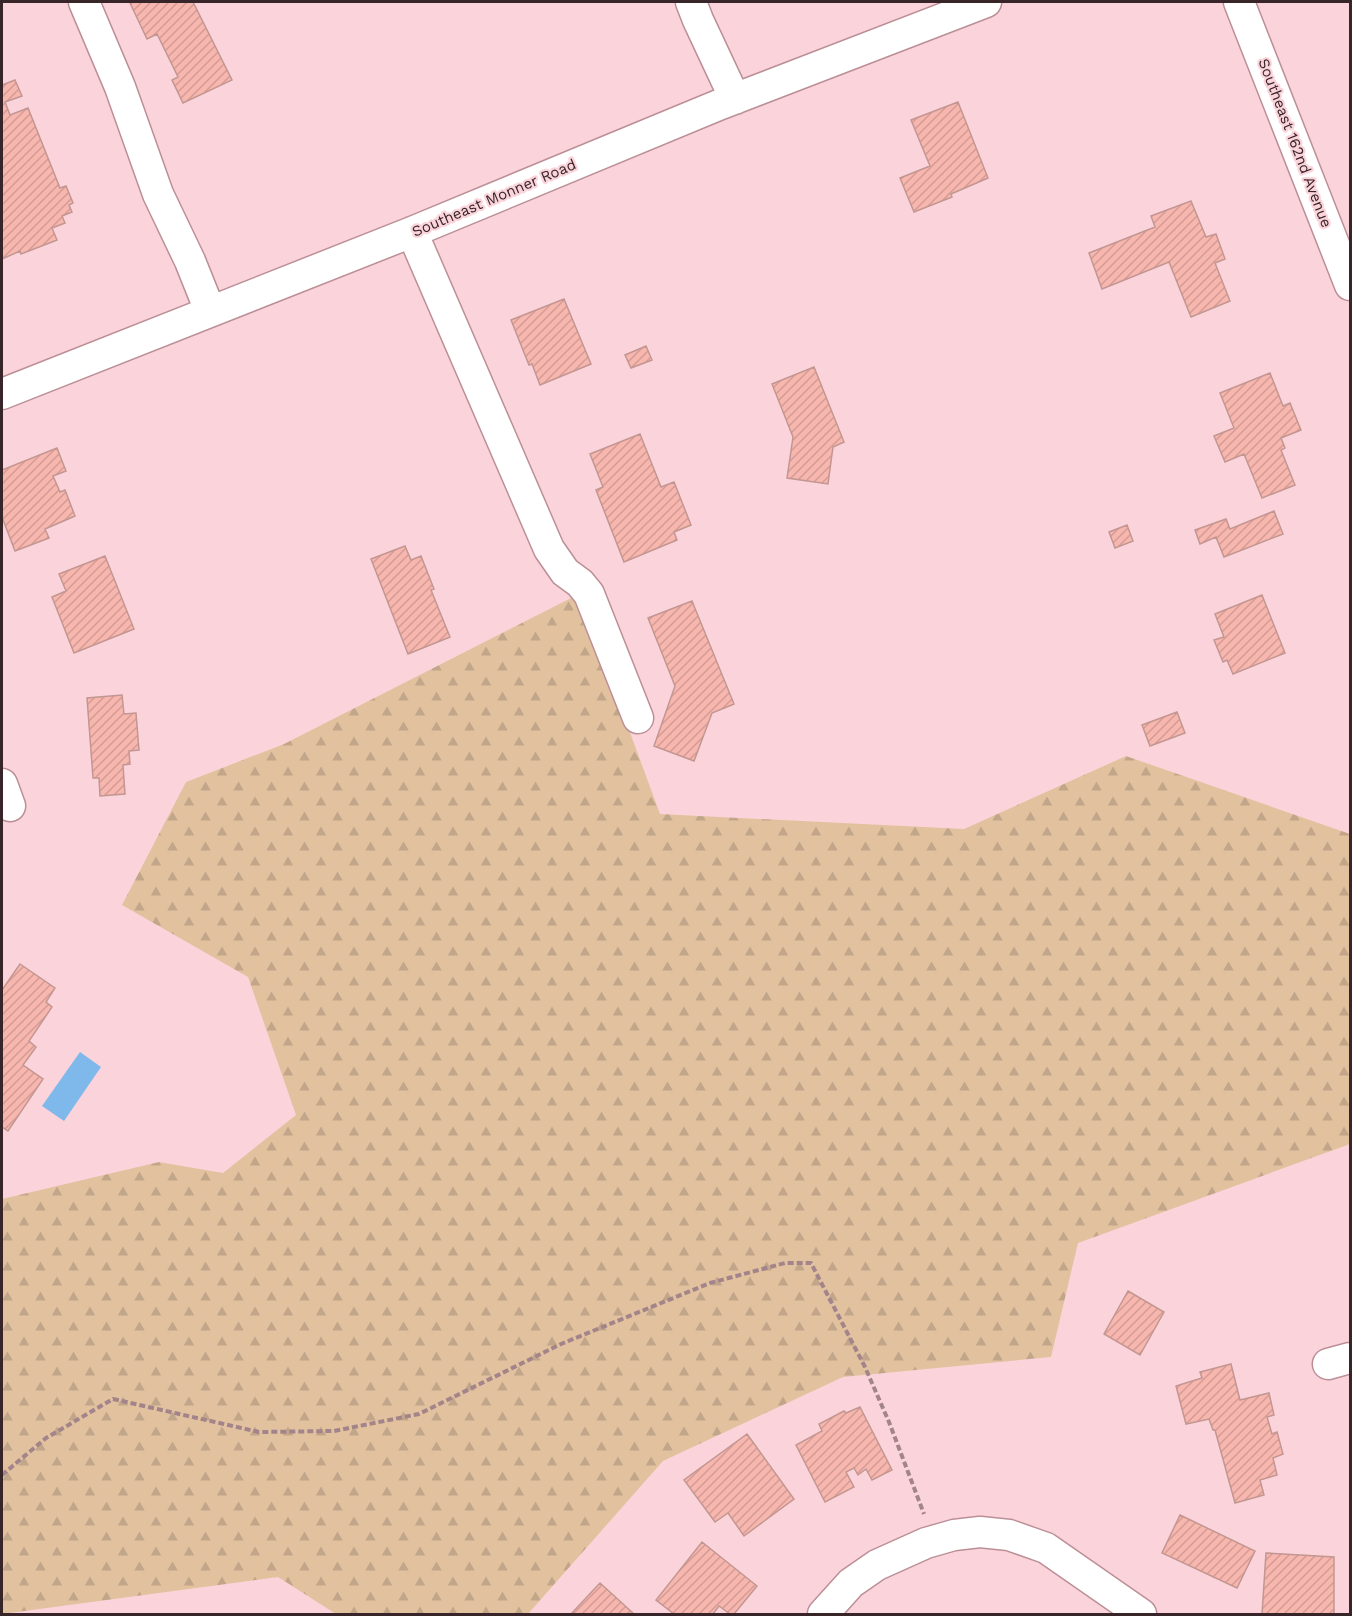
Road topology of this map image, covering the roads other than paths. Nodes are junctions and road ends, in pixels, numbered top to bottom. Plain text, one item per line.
1 (84, 2) edge
2 (691, 2) edge
3 (986, 2) edge
4 (1239, 2) edge
5 (735, 99) junction
6 (412, 232) junction
7 (1350, 285) edge
8 (210, 311) junction
9 (2, 394) edge
10 (638, 718) dead end
11 (823, 1614) edge
12 (1142, 1614) edge

1 - 8 street
2 - 5 street
3 - 5 street, Southeast Monner Road
4 - 7 street, Southeast 162nd Avenue
5 - 6 street, Southeast Monner Road
6 - 8 street, Southeast Monner Road
6 - 10 street
8 - 9 street, Southeast Monner Road
11 - 12 street

